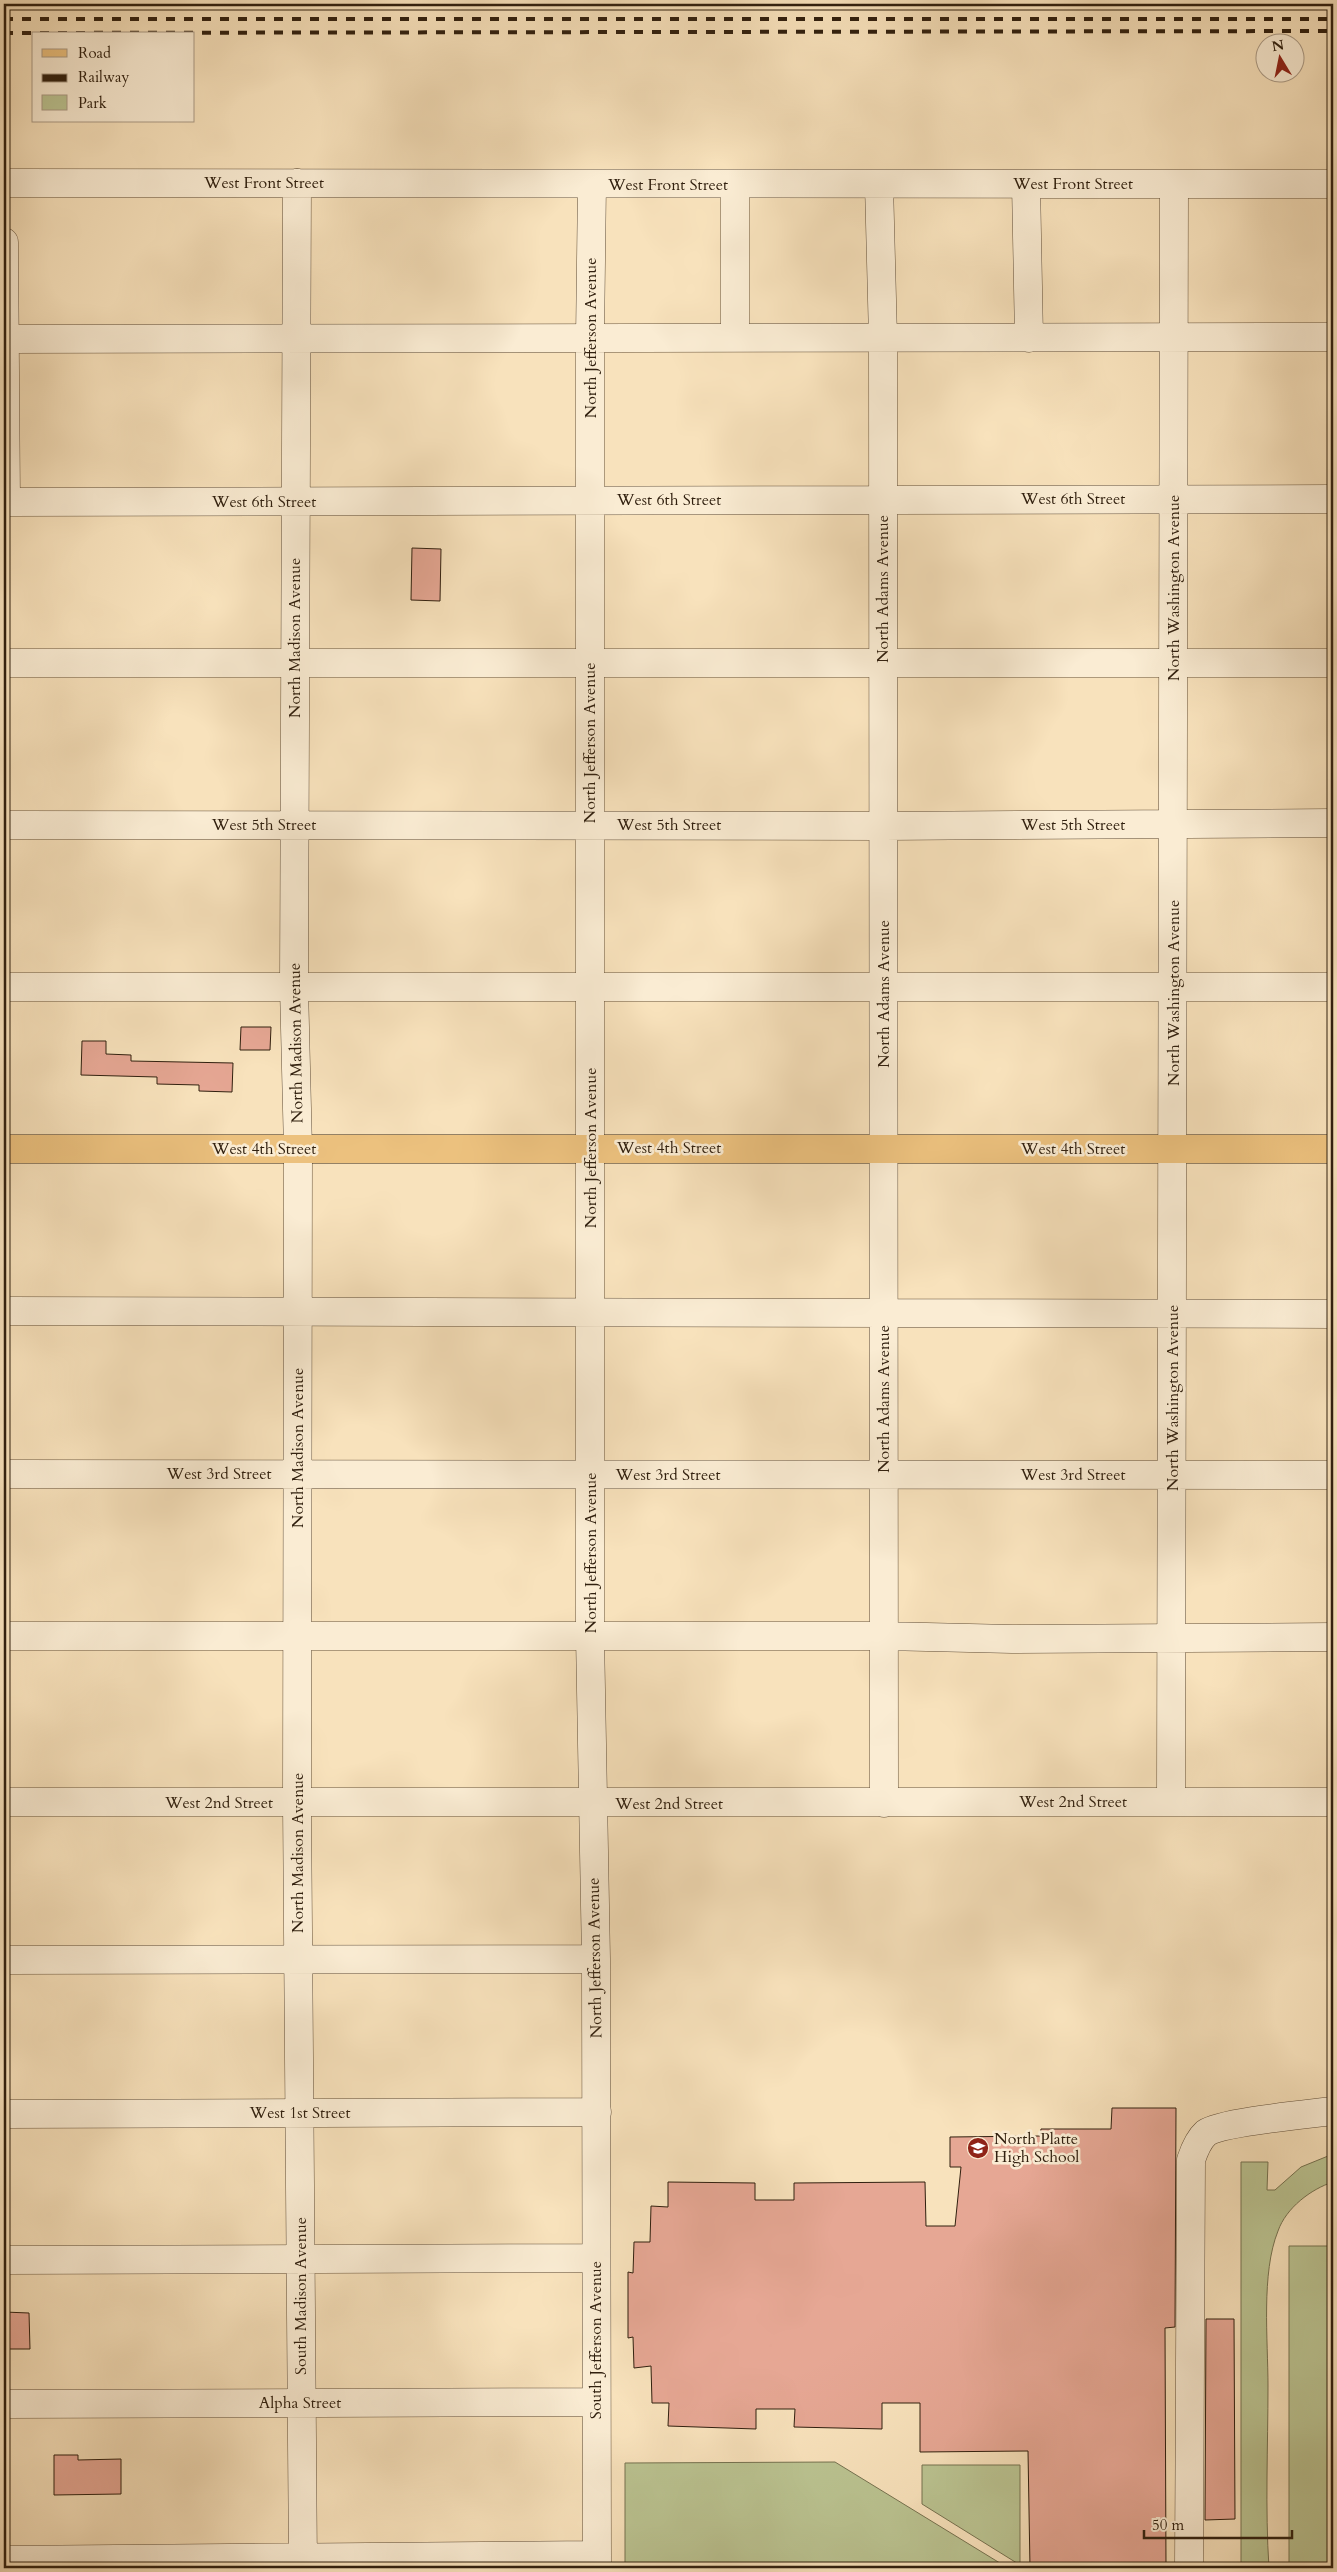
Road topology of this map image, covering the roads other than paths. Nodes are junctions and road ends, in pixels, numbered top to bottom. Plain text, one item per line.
1 (4, 183) edge
2 (298, 183) junction
3 (592, 184) junction
4 (736, 184) junction
5 (879, 184) junction
6 (1026, 184) junction
7 (1174, 184) junction
8 (1333, 184) edge
9 (4, 242) edge
10 (590, 338) junction
11 (735, 338) junction
12 (883, 338) junction
13 (1029, 338) junction
14 (1174, 338) junction
15 (1333, 338) edge
16 (4, 339) edge
17 (297, 339) junction
18 (1174, 499) junction
19 (1333, 499) edge
20 (883, 500) junction
21 (590, 501) junction
22 (5, 502) edge
23 (296, 502) junction
24 (4, 663) edge
25 (294, 663) junction
26 (590, 663) junction
27 (883, 663) junction
28 (1174, 663) junction
29 (1333, 663) edge
30 (1333, 823) edge
31 (293, 824) junction
32 (1174, 824) junction
33 (4, 825) edge
34 (590, 825) junction
35 (884, 826) junction
36 (883, 986) junction
37 (4, 987) edge
38 (294, 987) junction
39 (1174, 987) junction
40 (1333, 987) edge
41 (590, 988) junction
42 (884, 1148) junction
43 (4, 1149) edge
44 (298, 1149) junction
45 (591, 1149) junction
46 (1174, 1149) junction
47 (1333, 1150) edge
48 (4, 1311) edge
49 (298, 1312) junction
50 (592, 1313) junction
51 (884, 1313) junction
52 (1173, 1314) junction
53 (1333, 1314) edge
54 (4, 1474) edge
55 (298, 1474) junction
56 (591, 1475) junction
57 (884, 1475) junction
58 (1172, 1475) junction
59 (1333, 1475) edge
60 (4, 1636) edge
61 (297, 1636) junction
62 (590, 1636) junction
63 (884, 1636) junction
64 (1333, 1637) edge
65 (1172, 1638) junction
66 (4, 1802) edge
67 (1171, 1802) junction
68 (1333, 1802) edge
69 (297, 1803) junction
70 (884, 1803) junction
71 (593, 1804) junction
72 (596, 1959) junction
73 (4, 1960) edge
74 (298, 1960) junction
75 (1333, 2111) edge
76 (597, 2112) junction
77 (300, 2113) junction
78 (4, 2114) edge
79 (596, 2258) junction
80 (4, 2260) edge
81 (300, 2260) junction
82 (596, 2402) junction
83 (302, 2403) junction
84 (4, 2404) edge
85 (4, 2560) edge
86 (597, 2562) edge
87 (303, 2563) edge
88 (1189, 2568) edge

1 - 2 street, West Front Street
2 - 3 street, West Front Street
2 - 17 street, North Madison Avenue
3 - 4 street, West Front Street
3 - 10 street, North Jefferson Avenue
4 - 5 street, West Front Street
4 - 11 street
5 - 6 street, West Front Street
5 - 12 street, North Adams Avenue
6 - 7 street, West Front Street
6 - 13 street
7 - 8 street, West Front Street
7 - 14 street, North Washington Avenue
9 - 16 street
10 - 11 street
10 - 17 street
10 - 21 street, North Jefferson Avenue
11 - 12 street
12 - 13 street
12 - 20 street, North Adams Avenue
13 - 14 street
14 - 15 street
14 - 18 street, North Washington Avenue
16 - 17 street
16 - 22 street
17 - 23 street, North Madison Avenue
18 - 19 street, West 6th Street
18 - 20 street, West 6th Street
18 - 28 street, North Washington Avenue
20 - 21 street, West 6th Street
20 - 27 street, North Adams Avenue
21 - 23 street, West 6th Street
21 - 26 street, North Jefferson Avenue
22 - 23 street, West 6th Street
23 - 25 street, North Madison Avenue
24 - 25 street
25 - 26 street
25 - 31 street, North Madison Avenue
26 - 27 street
26 - 34 street, North Jefferson Avenue
27 - 28 street
27 - 35 street, North Adams Avenue
28 - 29 street
28 - 32 street, North Washington Avenue
30 - 32 street, West 5th Street
31 - 33 street, West 5th Street
31 - 34 street, West 5th Street
31 - 38 street, North Madison Avenue
32 - 35 street, West 5th Street
32 - 39 street, North Washington Avenue
34 - 35 street, West 5th Street
34 - 41 street, North Jefferson Avenue
35 - 36 street, North Adams Avenue
36 - 39 street
36 - 41 street
36 - 42 street, North Adams Avenue
37 - 38 street
38 - 41 street
38 - 44 street, North Madison Avenue
39 - 40 street
39 - 46 street, North Washington Avenue
41 - 45 street, North Jefferson Avenue
42 - 45 main road, West 4th Street
42 - 46 main road, West 4th Street
42 - 51 street, North Adams Avenue
43 - 44 main road, West 4th Street
44 - 45 main road, West 4th Street
44 - 49 street, North Madison Avenue
45 - 50 street, North Jefferson Avenue
46 - 47 main road, West 4th Street
46 - 52 street, North Washington Avenue
48 - 49 street
49 - 50 street
49 - 55 street, North Madison Avenue
50 - 51 street
50 - 56 street, North Jefferson Avenue
51 - 52 street
51 - 57 street, North Adams Avenue
52 - 53 street
52 - 58 street, North Washington Avenue
54 - 55 street, West 3rd Street
55 - 56 street, West 3rd Street
55 - 61 street, North Madison Avenue
56 - 57 street, West 3rd Street
56 - 62 street, North Jefferson Avenue
57 - 58 street, West 3rd Street
57 - 63 street, North Adams Avenue
58 - 59 street, West 3rd Street
58 - 65 street, North Washington Avenue
60 - 61 street
61 - 62 street
61 - 69 street, North Madison Avenue
62 - 63 street
62 - 71 street, North Jefferson Avenue
63 - 65 street
63 - 70 street, North Adams Avenue
64 - 65 street
65 - 67 street, North Washington Avenue
66 - 69 street, West 2nd Street
67 - 68 street, West 2nd Street
67 - 70 street, West 2nd Street
69 - 71 street, West 2nd Street
69 - 74 street, North Madison Avenue
70 - 71 street, West 2nd Street
71 - 72 street, North Jefferson Avenue
72 - 74 street
72 - 76 street, North Jefferson Avenue
73 - 74 street
74 - 77 street, North Madison Avenue
75 - 88 street
76 - 77 street, West 1st Street
76 - 79 street, South Jefferson Avenue
77 - 78 street, West 1st Street
77 - 81 street, South Madison Avenue
79 - 81 street
79 - 82 street, South Jefferson Avenue
80 - 81 street
81 - 83 street, South Madison Avenue
82 - 83 street, Alpha Street
82 - 86 street, South Jefferson Avenue
83 - 84 street, Alpha Street
83 - 87 street, South Madison Avenue
85 - 87 street
86 - 87 street

